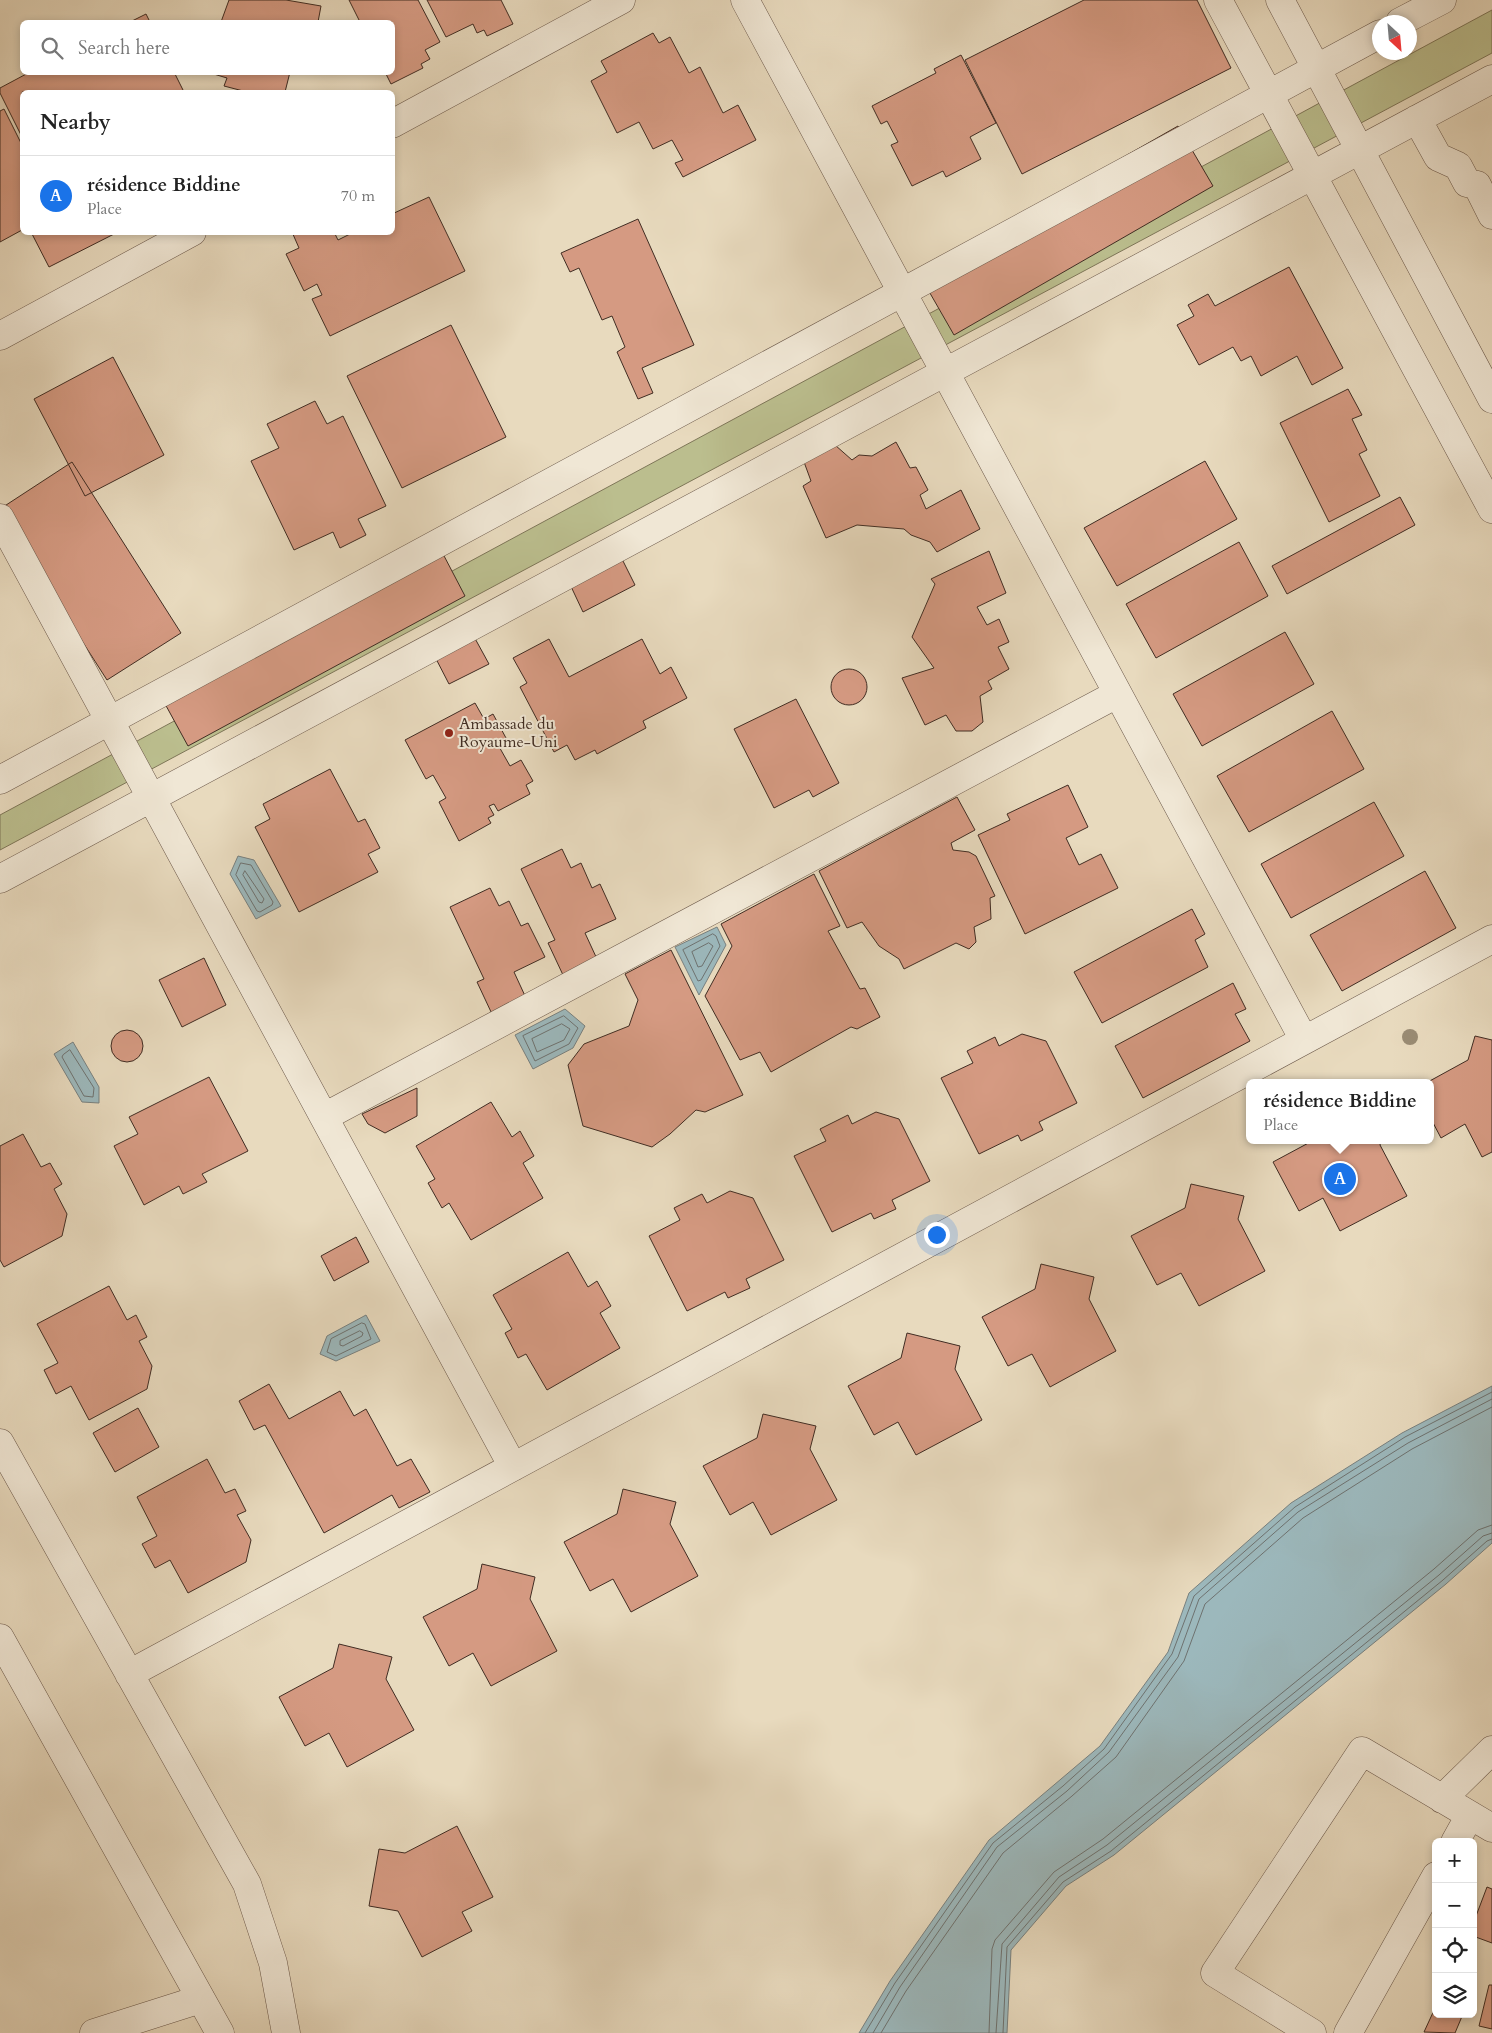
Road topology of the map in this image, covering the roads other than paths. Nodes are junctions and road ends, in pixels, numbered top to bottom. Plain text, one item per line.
1 (621, 0) edge
2 (744, 0) edge
3 (1218, 0) edge
4 (1280, 0) edge
5 (1442, 0) edge
6 (1413, 15) edge
7 (1372, 38) edge
8 (1316, 68) junction
9 (1492, 79) edge
10 (1268, 93) junction
11 (1416, 119) junction
12 (395, 122) edge
13 (1360, 150) junction
14 (1312, 175) junction
15 (1492, 215) edge
16 (186, 235) edge
17 (901, 292) junction
18 (0, 336) edge
19 (945, 372) junction
20 (1492, 398) edge
21 (1492, 509) edge
22 (0, 518) edge
23 (1117, 694) junction
24 (109, 721) junction
25 (0, 780) edge
26 (151, 798) junction
27 (0, 879) edge
28 (1492, 939) edge
29 (1304, 1040) junction
30 (324, 1117) junction
31 (0, 1443) edge
32 (512, 1467) junction
33 (0, 1638) edge
34 (129, 1674) junction
35 (1492, 1750) edge
36 (1442, 1798) junction
37 (1481, 1822) edge
38 (1460, 1838) edge
39 (1432, 1883) edge
40 (200, 1999) junction
41 (94, 2033) edge
42 (220, 2033) edge
43 (286, 2033) edge
44 (1312, 2033) edge
45 (1348, 2033) edge

1 - 12 street
2 - 17 street
3 - 10 street
4 - 8 street
5 - 6 street
7 - 8 street
8 - 10 street
8 - 13 street
9 - 11 street
10 - 14 street
10 - 17 street
11 - 13 street
11 - 15 street
13 - 14 street
13 - 20 street
14 - 19 street
14 - 21 street
16 - 18 street
17 - 19 street
17 - 24 street
19 - 23 street
19 - 26 street
22 - 24 street
23 - 29 street
23 - 30 street
24 - 25 street
24 - 26 street
26 - 27 street
26 - 30 street
28 - 29 street
29 - 32 street
30 - 32 street
31 - 34 street
32 - 34 street
33 - 40 street
34 - 43 street
35 - 36 street
36 - 37 street
36 - 44 street
37 - 38 street
39 - 45 street
40 - 41 street
40 - 42 street

